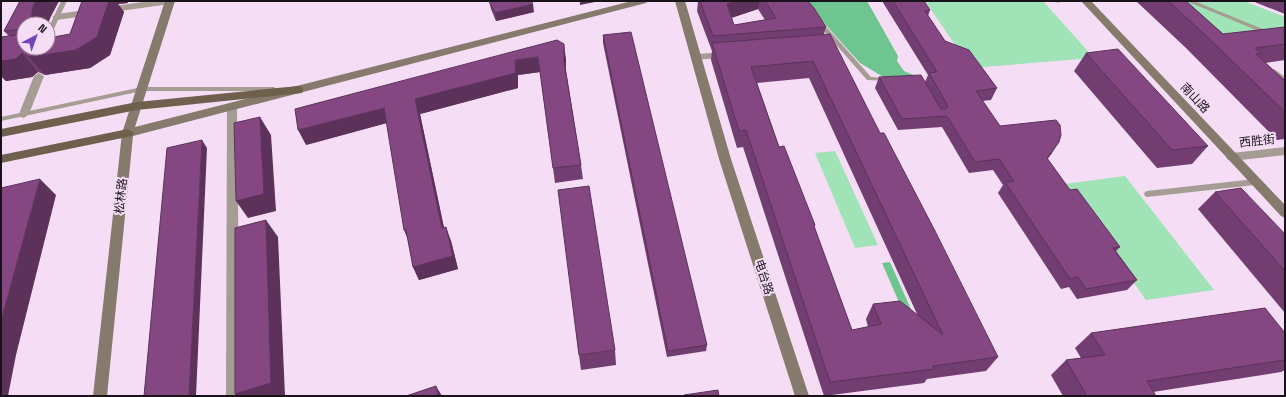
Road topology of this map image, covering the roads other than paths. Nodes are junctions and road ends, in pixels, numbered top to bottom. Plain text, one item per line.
1 (64, 1) edge
2 (170, 1) edge
3 (643, 1) edge
4 (680, 1) edge
5 (1086, 1) edge
6 (1189, 1) edge
7 (57, 17) joint
8 (815, 18) edge
9 (1285, 40) edge
10 (840, 46) junction
11 (825, 47) edge
12 (734, 54) edge
13 (696, 57) junction
14 (1274, 71) edge
15 (39, 76) dead end
16 (1285, 80) edge
17 (898, 81) edge
18 (142, 89) junction
19 (298, 90) junction
20 (137, 106) junction
21 (232, 107) junction
22 (24, 114) junction
23 (1, 119) edge
24 (1, 133) edge
25 (128, 133) junction
26 (1285, 151) edge
27 (1232, 157) junction
28 (1, 160) edge
29 (1255, 182) junction
30 (1147, 194) dead end
31 (1285, 213) edge
32 (100, 396) edge
33 (233, 396) edge
34 (802, 396) edge

1 - 7 lane
2 - 7 street
2 - 18 street, 松林路
3 - 19 street
4 - 13 street, 电台路
5 - 27 street, 南山路
6 - 9 lane
8 - 10 lane
10 - 11 street
10 - 17 lane
12 - 13 street
13 - 34 street, 电台路
14 - 16 lane
15 - 22 street
18 - 19 lane
18 - 20 street, 松林路
18 - 22 lane
19 - 20 main road
19 - 21 street
20 - 24 main road
20 - 25 street, 松林路
21 - 25 street
21 - 33 street
22 - 23 lane
25 - 28 main road
25 - 32 street, 松林路
26 - 27 street, 西胜街
27 - 29 street, 南山路
29 - 30 lane
29 - 31 street, 南山路

